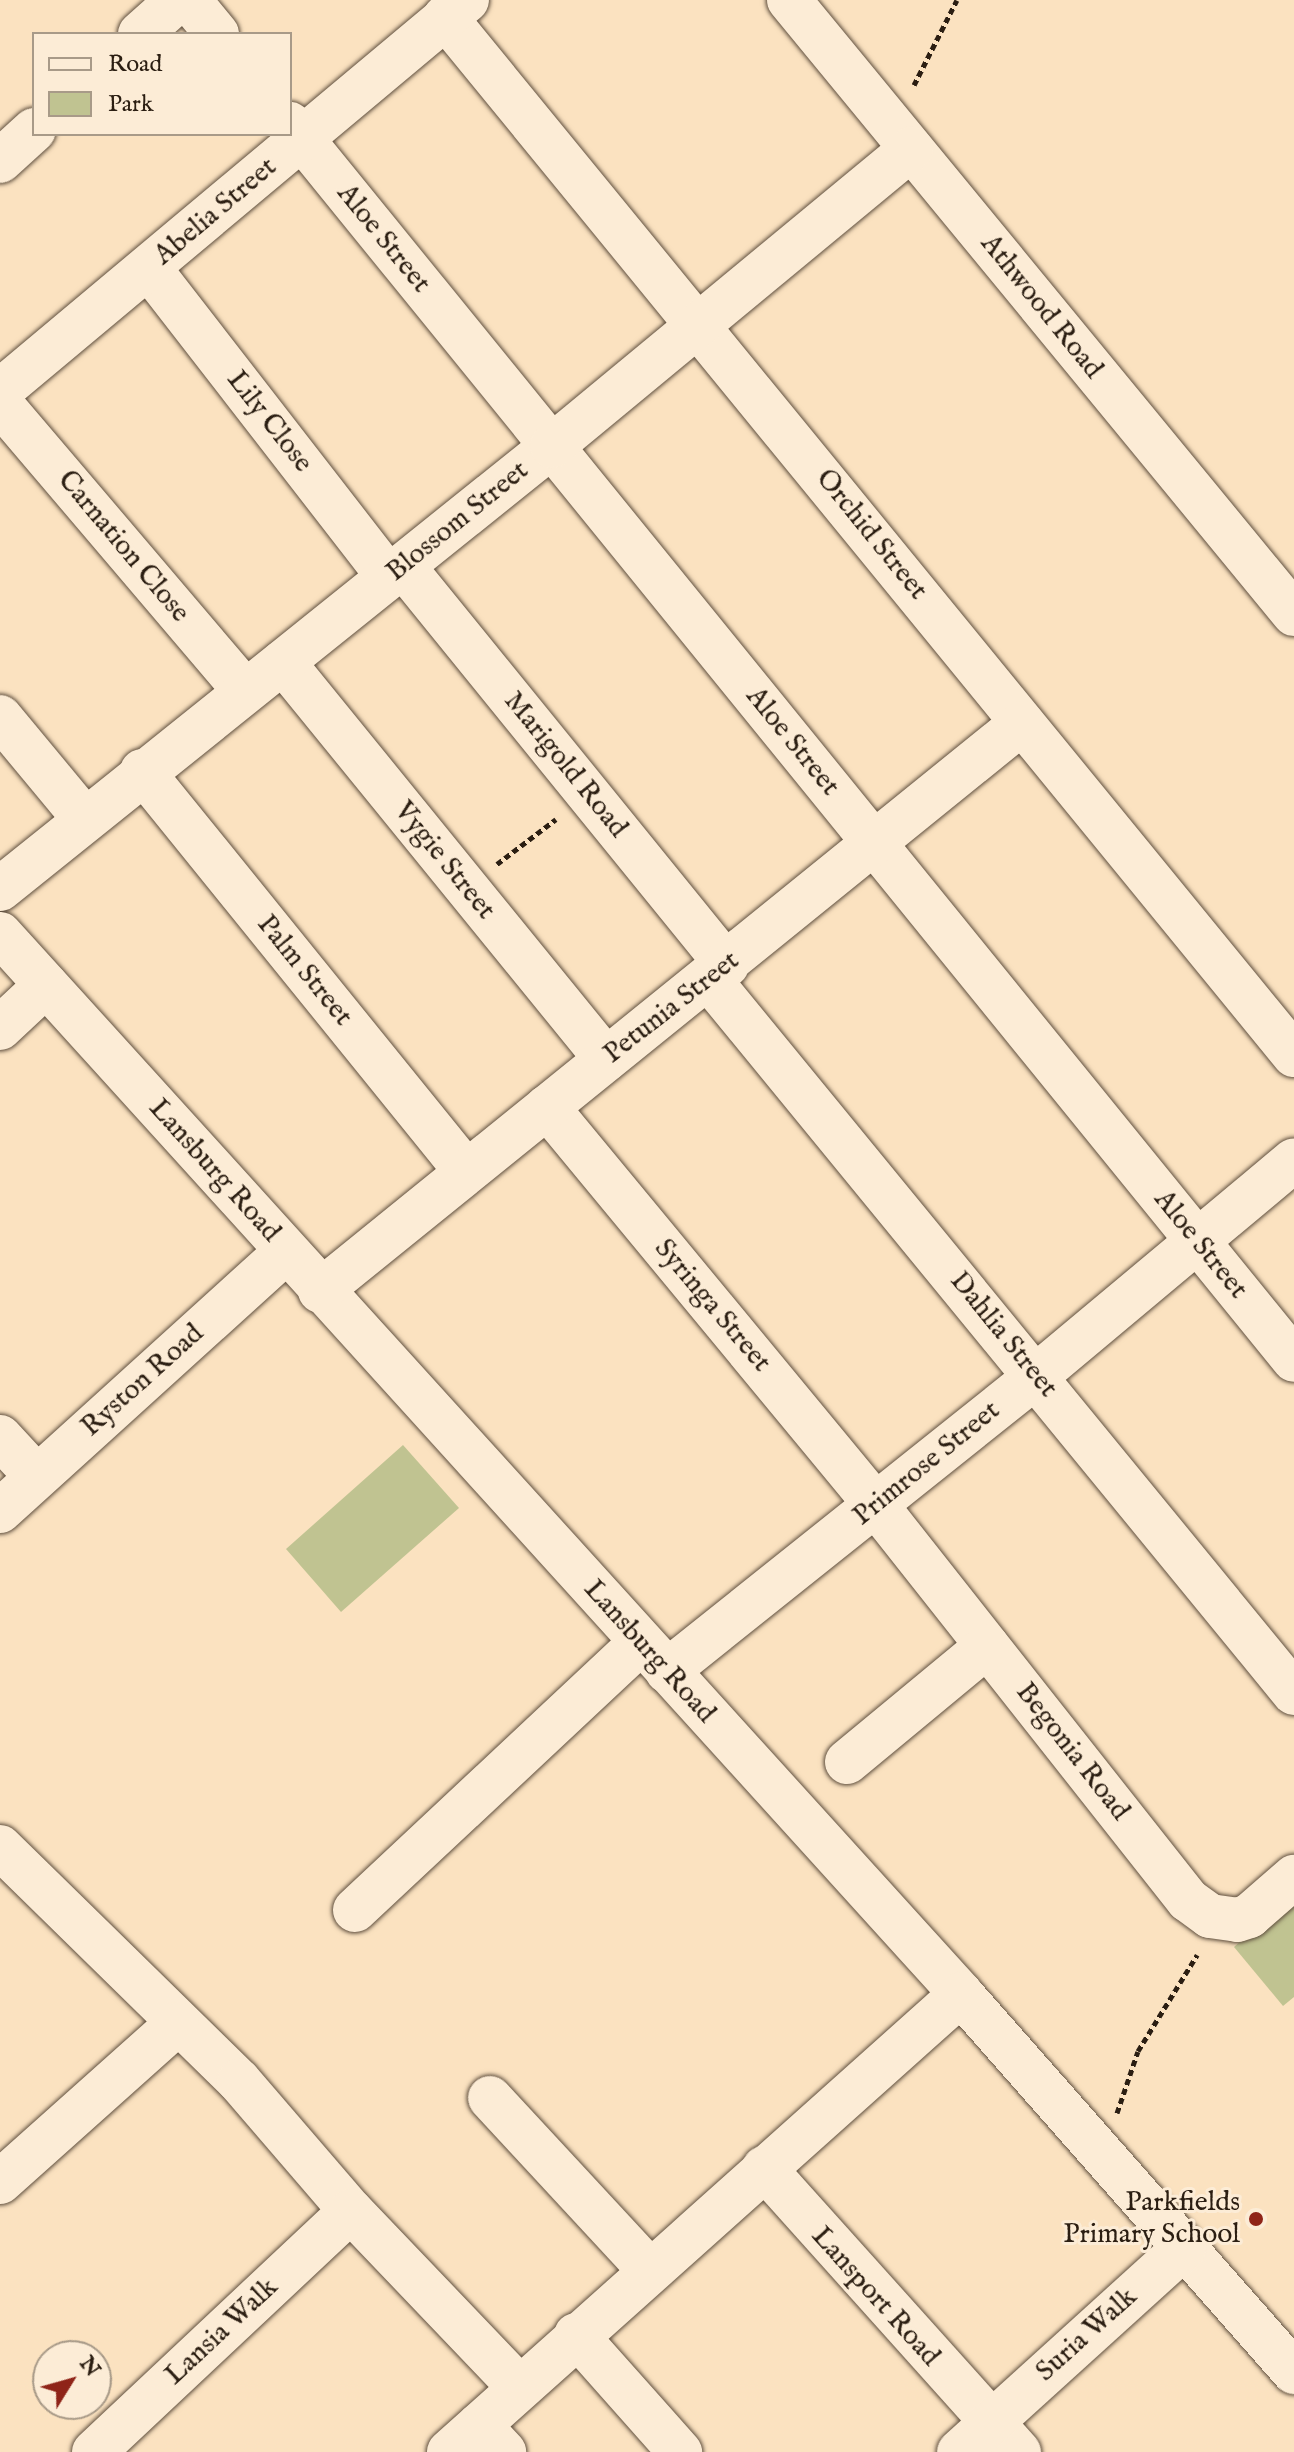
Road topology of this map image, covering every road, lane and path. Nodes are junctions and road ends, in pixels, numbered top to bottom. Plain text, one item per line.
1 (178, 0) edge
2 (189, 0) edge
3 (957, 0) edge
4 (793, 2) edge
5 (456, 8) edge
6 (142, 32) edge
7 (215, 32) edge
8 (32, 132) edge
9 (296, 132) edge
10 (292, 136) edge
11 (911, 149) junction
12 (0, 161) edge
13 (149, 268) junction
14 (699, 322) junction
15 (0, 391) edge
16 (0, 403) edge
17 (552, 446) junction
18 (396, 572) junction
19 (1294, 614) edge
20 (283, 662) junction
21 (245, 691) junction
22 (0, 717) edge
23 (1022, 723) junction
24 (142, 771) junction
25 (589, 794) junction
26 (84, 818) junction
27 (876, 846) junction
28 (466, 887) junction
29 (0, 889) edge
30 (0, 934) edge
31 (718, 972) junction
32 (46, 985) junction
33 (0, 1028) edge
34 (1294, 1055) edge
35 (606, 1059) junction
36 (547, 1107) junction
37 (1294, 1160) edge
38 (465, 1170) junction
39 (1197, 1241) junction
40 (286, 1252) junction
41 (320, 1291) junction
42 (1294, 1360) edge
43 (1036, 1376) junction
44 (0, 1437) edge
45 (37, 1477) junction
46 (876, 1505) junction
47 (0, 1511) edge
48 (987, 1646) junction
49 (654, 1656) junction
50 (1294, 1693) edge
51 (847, 1762) dead end
52 (4, 1858) edge
53 (1294, 1877) edge
54 (355, 1910) dead end
55 (1223, 1919) junction
56 (961, 1994) junction
57 (177, 2024) junction
58 (490, 2098) dead end
59 (1090, 2141) junction
60 (764, 2168) junction
61 (0, 2182) edge
62 (351, 2211) junction
63 (1184, 2248) junction
64 (649, 2270) junction
65 (576, 2335) junction
66 (1294, 2372) edge
67 (519, 2387) junction
68 (1005, 2438) edge
69 (477, 2443) edge
70 (94, 2452) edge
71 (680, 2452) edge
72 (959, 2452) edge

1 - 6 street
2 - 7 street
3 - 11 path
4 - 11 street, Athwood Road
5 - 9 street, Abelia Street
5 - 14 street, Orchid Street
8 - 12 street
9 - 17 street, Aloe Street
10 - 13 street, Abelia Street
11 - 14 street, Blossom Street
11 - 19 street, Athwood Road
13 - 15 street, Abelia Street
13 - 18 street, Lily Close
14 - 17 street, Blossom Street
14 - 23 street, Orchid Street
16 - 21 street, Carnation Close
17 - 18 street, Blossom Street
17 - 27 street, Aloe Street
18 - 20 street, Blossom Street
18 - 25 street, Marigold Road
20 - 21 street, Blossom Street
20 - 28 street, Vygie Street
21 - 24 street, Blossom Street
22 - 26 street
23 - 27 street, Petunia Street
23 - 34 street, Orchid Street
24 - 26 street, Blossom Street
24 - 38 street, Palm Street
25 - 28 path
25 - 31 street, Marigold Road
26 - 29 street, Blossom Street
27 - 31 street, Petunia Street
27 - 39 street, Aloe Street
28 - 35 street, Vygie Street
30 - 32 street, Lansburg Road
31 - 35 street, Petunia Street
31 - 43 street, Dahlia Street
32 - 33 street
32 - 40 street, Lansburg Road
35 - 36 street, Petunia Street
36 - 38 street, Petunia Street
36 - 46 street, Syringa Street
37 - 39 street, Primrose Street
38 - 41 street, Petunia Street
39 - 42 street, Aloe Street
39 - 43 street, Primrose Street
40 - 41 street, Lansburg Road
40 - 45 street, Ryston Road
41 - 49 street, Lansburg Road
43 - 46 street, Primrose Street
43 - 50 street, Dahlia Street
44 - 45 street
45 - 47 street, Ryston Road
46 - 48 street, Begonia Road
46 - 49 street, Primrose Street
48 - 51 street
48 - 55 street, Begonia Road
49 - 54 street, Primrose Street
49 - 56 street, Lansburg Road
52 - 57 street
53 - 55 street
55 - 59 path
56 - 59 street, Lansburg Road
56 - 60 street
57 - 61 street
57 - 62 street
58 - 64 street
59 - 63 street, Lansburg Road
60 - 64 street
60 - 68 street, Lansport Road
62 - 67 street
62 - 70 street, Lansia Walk
63 - 66 street, Lansburg Road
63 - 68 street, Suria Walk
64 - 65 street
65 - 67 street
65 - 71 street
67 - 69 street
68 - 72 street, Suria Walk

